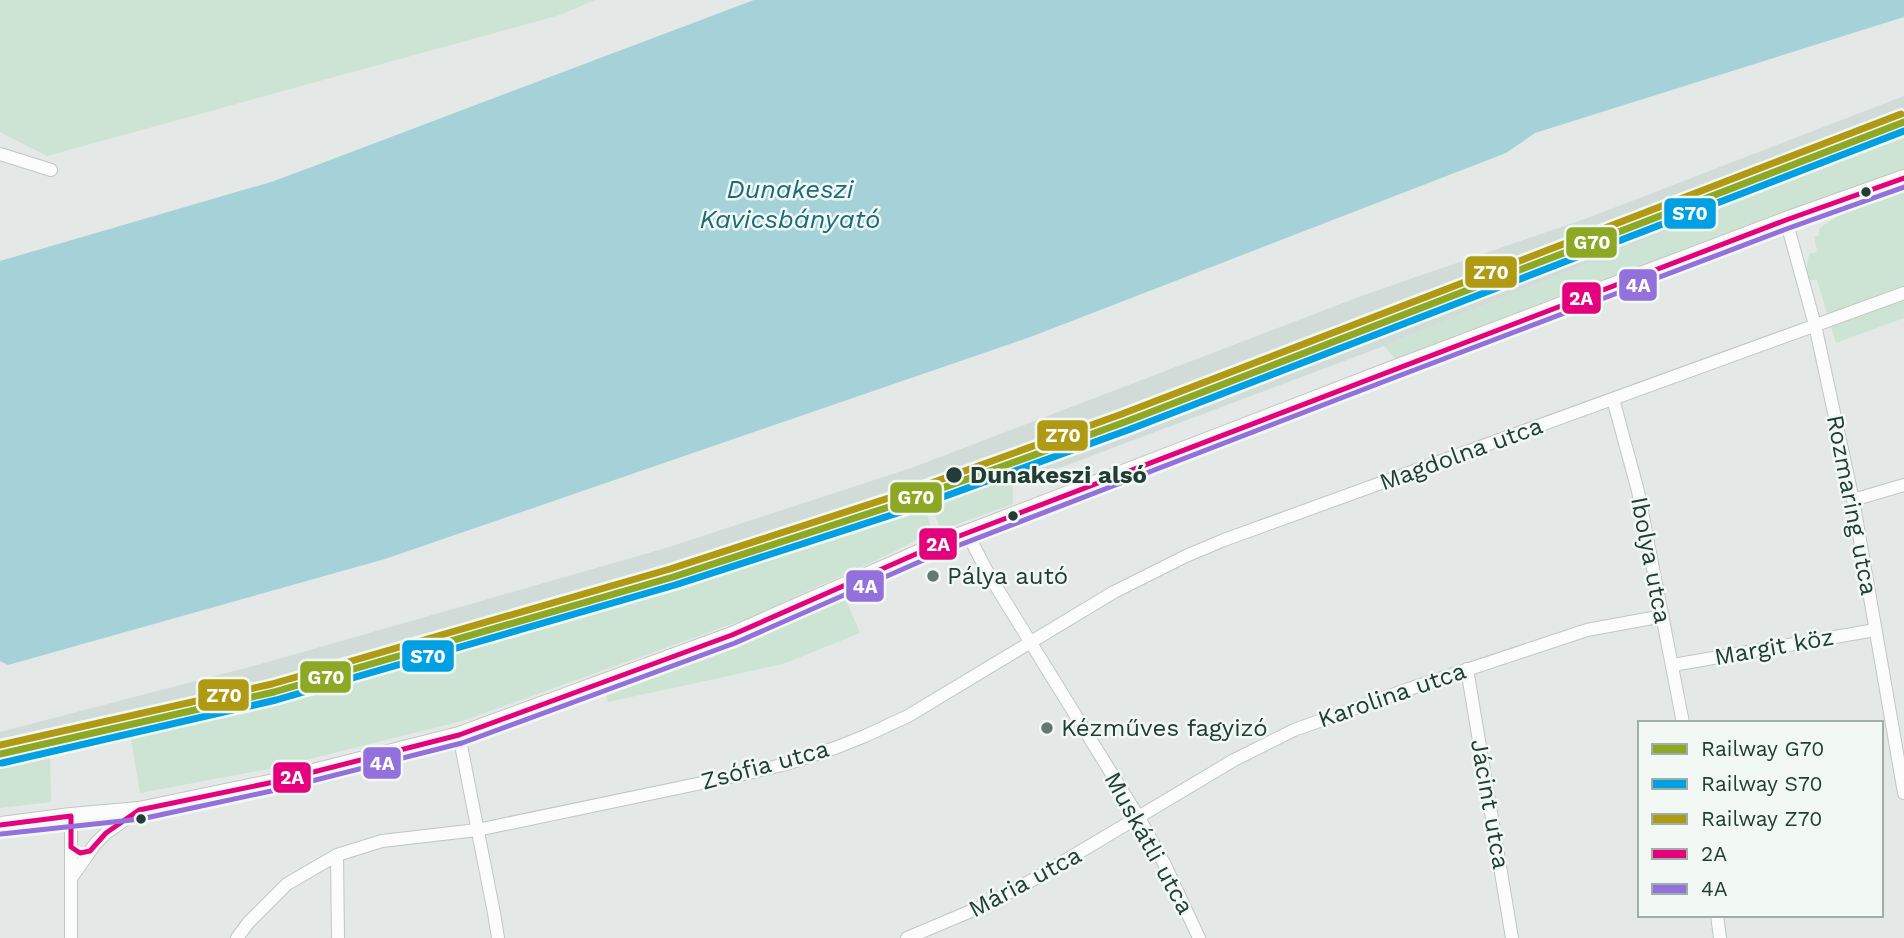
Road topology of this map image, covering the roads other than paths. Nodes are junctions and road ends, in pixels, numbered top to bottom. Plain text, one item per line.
1 (0, 146) edge
2 (0, 153) edge
3 (27, 163) junction
4 (51, 170) dead end
5 (1904, 178) edge
6 (1786, 220) junction
7 (1904, 293) edge
8 (1815, 325) junction
9 (1613, 399) junction
10 (1904, 485) edge
11 (1853, 500) junction
12 (967, 533) junction
13 (1663, 616) junction
14 (1875, 630) junction
15 (1031, 643) junction
16 (1673, 665) junction
17 (1467, 669) junction
18 (1683, 721) edge
19 (459, 735) junction
20 (1904, 793) edge
21 (139, 810) junction
22 (71, 816) junction
23 (1139, 818) junction
24 (0, 825) edge
25 (477, 830) junction
26 (71, 847) junction
27 (90, 851) junction
28 (337, 855) junction
29 (71, 878) junction
30 (1717, 917) edge
31 (71, 938) edge
32 (237, 938) edge
33 (338, 938) edge
34 (498, 938) edge
35 (907, 938) edge
36 (1199, 938) edge
37 (1512, 938) edge
38 (1720, 938) edge

1 - 3 street
2 - 3 street
3 - 4 street
5 - 6 street
6 - 8 street, Rozmaring utca
6 - 12 street
7 - 8 street, Magdolna utca
8 - 9 street, Magdolna utca
8 - 11 street, Rozmaring utca
9 - 13 street, Ibolya utca
9 - 15 street, Magdolna utca
10 - 11 street
11 - 14 street, Rozmaring utca
12 - 15 street, Muskátli utca
12 - 19 street
13 - 16 street, Ibolya utca
13 - 17 street, Karolina utca
14 - 16 street, Margit köz
14 - 20 street, Rozmaring utca
15 - 23 street, Muskátli utca
15 - 25 street, Zsófia utca
16 - 18 street, Ibolya utca
17 - 23 street, Karolina utca
17 - 37 street, Jácint utca
19 - 21 street
19 - 25 street
21 - 22 street
21 - 27 street
22 - 24 street
22 - 26 street
23 - 35 street, Mária utca
23 - 36 street, Muskátli utca
25 - 28 street, Zsófia utca
25 - 34 street
26 - 27 street
26 - 29 street
27 - 29 street
28 - 32 street, Zsófia utca
28 - 33 street
29 - 31 street
30 - 38 street

